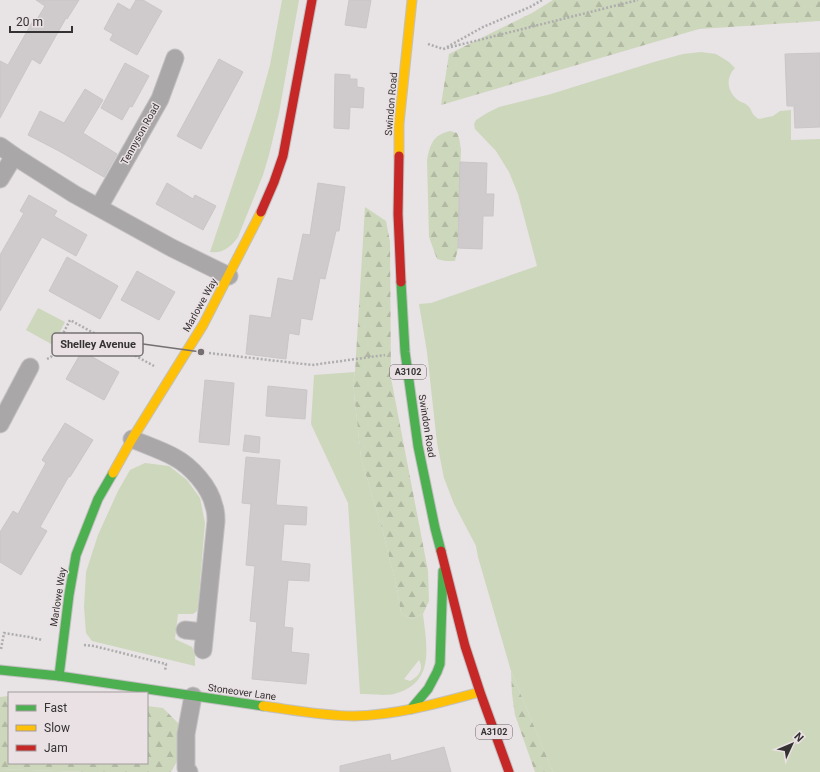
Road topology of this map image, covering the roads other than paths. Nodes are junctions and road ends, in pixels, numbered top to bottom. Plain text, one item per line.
1 (312, 0) edge
2 (412, 0) edge
3 (175, 58) dead end
4 (0, 146) edge
5 (14, 156) junction
6 (0, 179) edge
7 (99, 207) junction
8 (229, 276) junction
9 (30, 367) dead end
10 (0, 424) edge
11 (132, 439) junction
12 (443, 560) junction
13 (185, 630) dead end
14 (204, 632) junction
15 (203, 650) dead end
16 (0, 670) edge
17 (59, 676) junction
18 (480, 692) junction
19 (193, 696) junction
20 (412, 709) junction
21 (189, 772) edge
22 (509, 772) edge

1 - 8 street, Marlowe Way
2 - 12 street, Swindon Road / A3102
3 - 7 street, Tennyson Road
4 - 5 street
5 - 6 street
5 - 7 street
7 - 8 street
8 - 11 street, Marlowe Way
9 - 10 street
11 - 14 street
11 - 17 street, Marlowe Way
12 - 18 street, Swindon Road / A3102
12 - 20 street
13 - 14 street
14 - 15 street
16 - 17 street, Stoneover Lane
17 - 19 street, Stoneover Lane
18 - 20 street, Stoneover Lane
18 - 22 street, Swindon Road / A3102
19 - 20 street, Stoneover Lane
19 - 21 street

